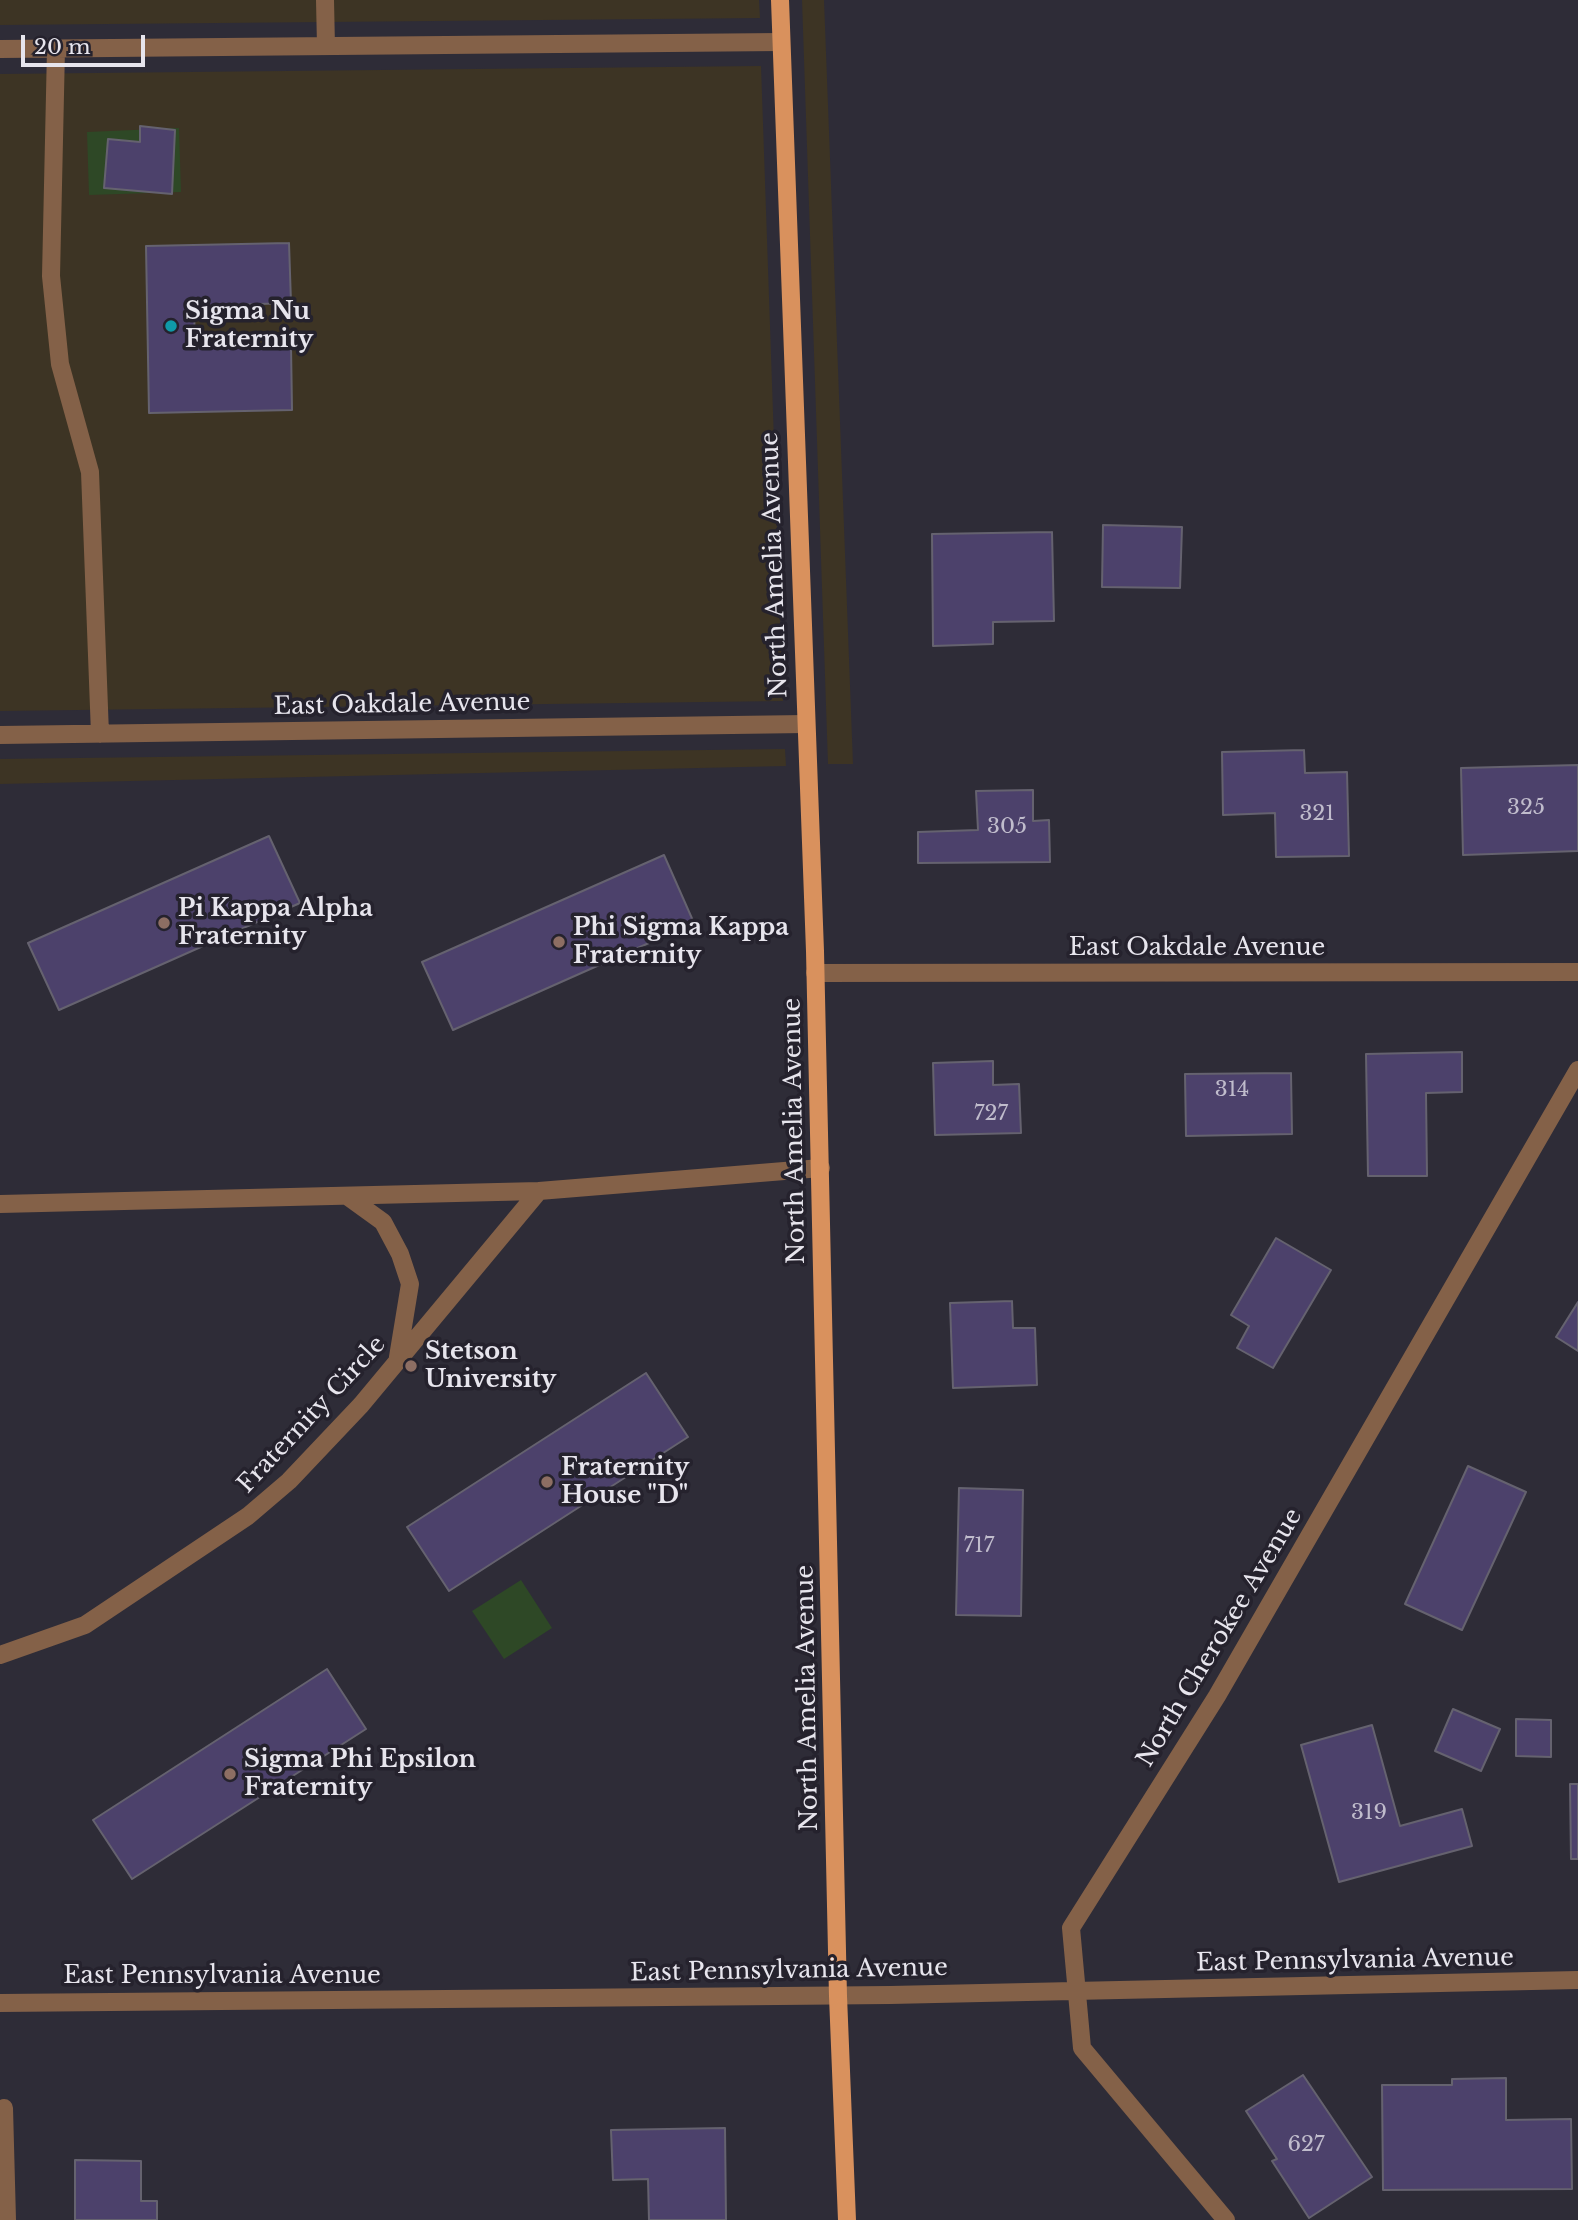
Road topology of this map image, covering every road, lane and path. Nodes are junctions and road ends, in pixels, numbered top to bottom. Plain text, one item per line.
1 (324, 0) edge
2 (780, 0) edge
3 (781, 42) junction
4 (326, 46) junction
5 (0, 49) edge
6 (56, 49) junction
7 (805, 724) junction
8 (100, 734) junction
9 (0, 735) edge
10 (1578, 972) edge
11 (815, 973) junction
12 (1578, 1070) edge
13 (821, 1168) junction
14 (539, 1191) junction
15 (347, 1196) junction
16 (0, 1204) edge
17 (398, 1361) junction
18 (0, 1640) edge
19 (35, 1643) junction
20 (0, 1655) edge
21 (1578, 1980) edge
22 (1077, 1992) junction
23 (838, 1996) junction
24 (0, 2003) edge
25 (4, 2108) dead end
26 (7, 2220) edge
27 (847, 2220) edge
28 (1226, 2220) edge

1 - 4 street
2 - 3 main road, North Amelia Avenue
3 - 4 street
3 - 7 main road, North Amelia Avenue
4 - 6 street
5 - 6 street
6 - 8 street
7 - 8 street, East Oakdale Avenue
7 - 11 main road, North Amelia Avenue
8 - 9 street, East Oakdale Avenue
10 - 11 street, East Oakdale Avenue
11 - 13 main road, North Amelia Avenue
12 - 22 street, North Cherokee Avenue
13 - 14 street
13 - 23 main road, North Amelia Avenue
14 - 15 street
14 - 17 street, Fraternity Circle
15 - 16 street
15 - 17 street
17 - 19 street, Fraternity Circle
18 - 19 street
19 - 20 street, Fraternity Circle
21 - 22 street, East Pennsylvania Avenue
22 - 23 street, East Pennsylvania Avenue
22 - 28 street, North Cherokee Avenue
23 - 24 street, East Pennsylvania Avenue
23 - 27 main road, North Amelia Avenue
25 - 26 street

